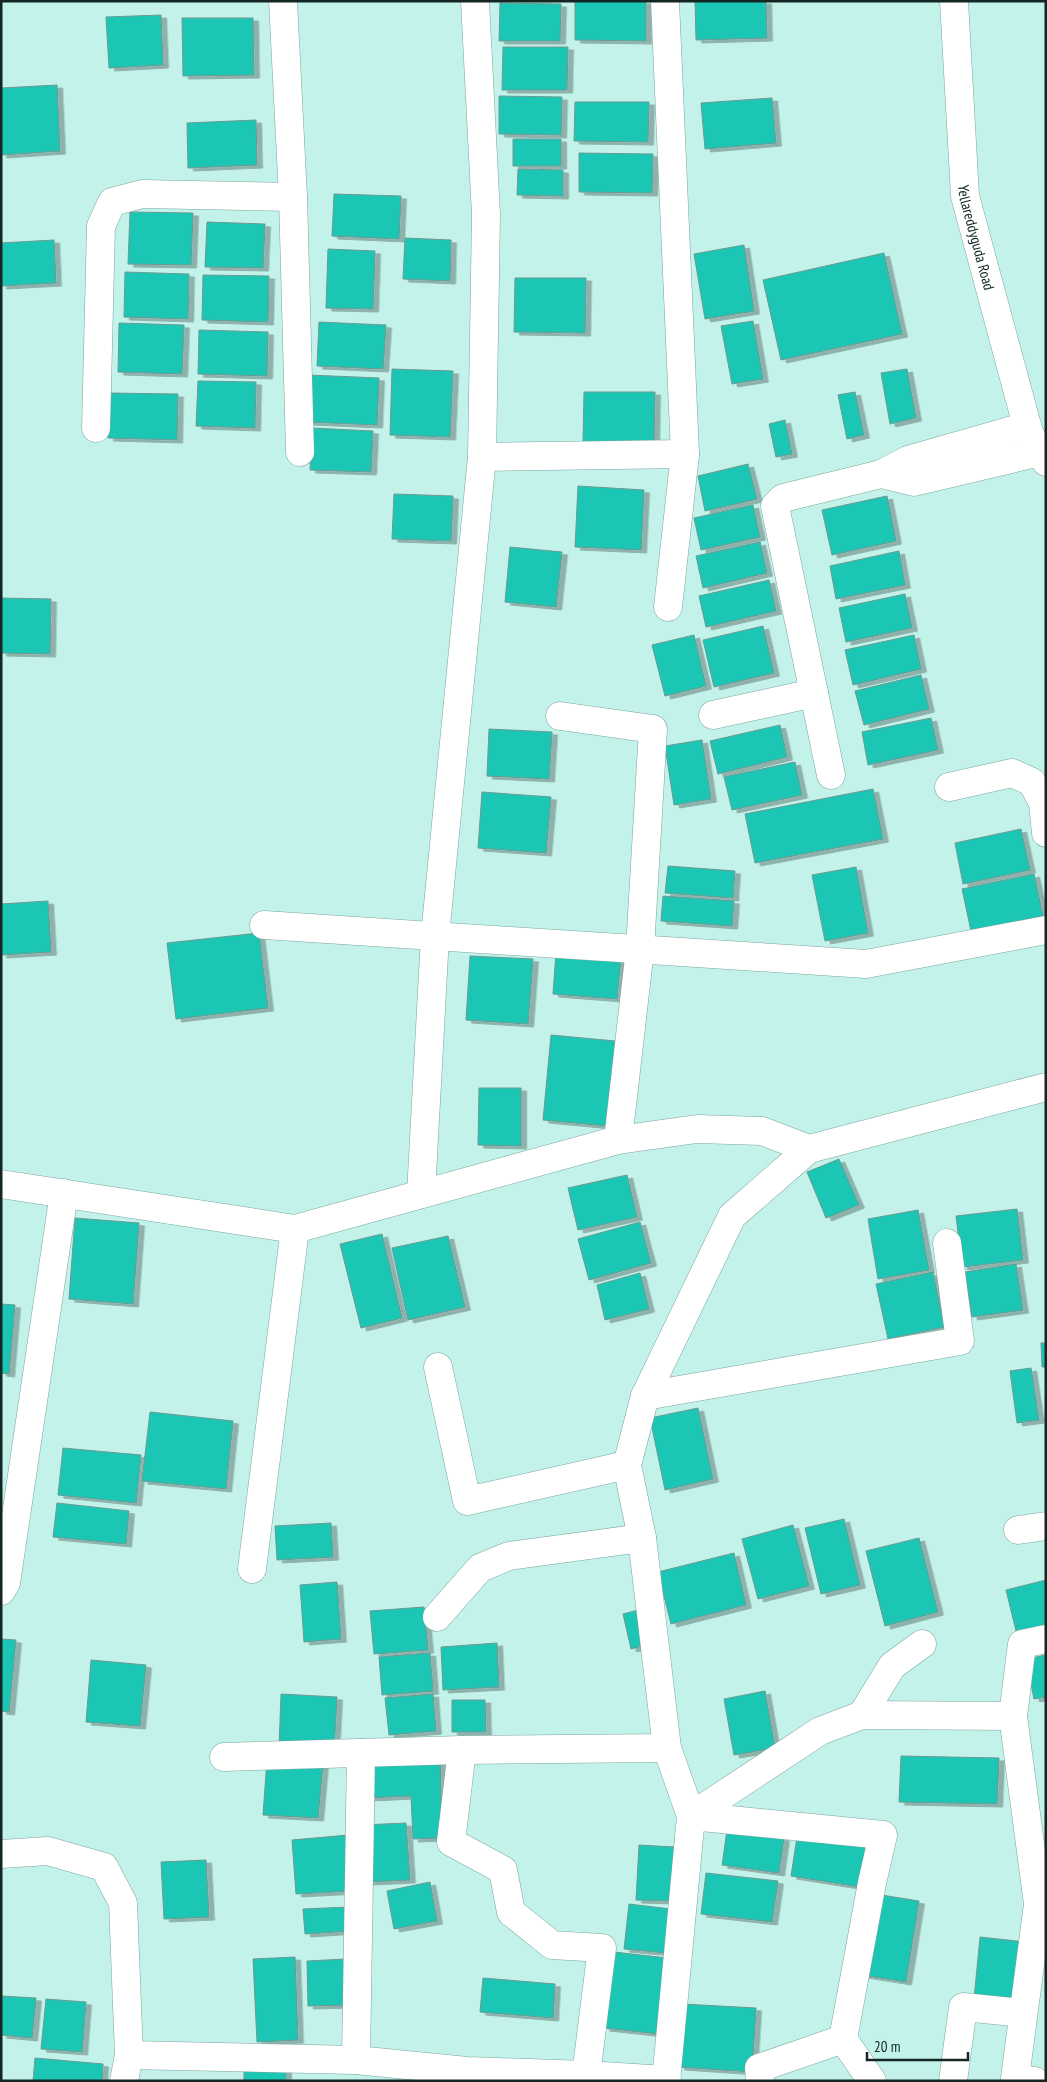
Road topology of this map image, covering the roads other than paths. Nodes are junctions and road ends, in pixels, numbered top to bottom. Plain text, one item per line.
1 (283, 1) edge
2 (475, 1) edge
3 (666, 1) edge
4 (954, 1) edge
5 (294, 197) junction
6 (1027, 426) junction
7 (96, 428) dead end
8 (300, 452) dead end
9 (685, 454) junction
10 (482, 457) junction
11 (1043, 457) edge
12 (881, 474) junction
13 (668, 607) dead end
14 (814, 693) junction
15 (713, 715) dead end
16 (560, 716) dead end
17 (831, 775) dead end
18 (949, 786) dead end
19 (1046, 833) edge
20 (264, 925) dead end
21 (1046, 930) edge
22 (435, 936) junction
23 (640, 949) junction
24 (1046, 1087) edge
25 (618, 1140) junction
26 (809, 1149) junction
27 (1, 1184) edge
28 (64, 1193) junction
29 (421, 1194) junction
30 (295, 1229) junction
31 (947, 1243) dead end
32 (438, 1366) dead end
33 (645, 1396) junction
34 (627, 1465) junction
35 (1046, 1526) edge
36 (1018, 1530) dead end
37 (642, 1538) junction
38 (252, 1569) dead end
39 (1, 1591) edge
40 (437, 1616) dead end
41 (1046, 1639) edge
42 (922, 1644) dead end
43 (862, 1716) junction
44 (1013, 1716) junction
45 (667, 1748) junction
46 (462, 1750) junction
47 (360, 1753) junction
48 (224, 1757) dead end
49 (691, 1816) junction
50 (1, 1854) edge
51 (1023, 2013) junction
52 (843, 2039) junction
53 (356, 2060) junction
54 (126, 2068) edge
55 (586, 2075) junction
56 (666, 2080) edge
57 (760, 2081) edge
58 (872, 2081) edge
59 (953, 2081) edge
60 (1035, 2081) edge

1 - 5 street
2 - 10 street
3 - 9 street
4 - 6 street, Yellareddyguda Road
5 - 7 street
5 - 8 street
6 - 11 street, Yellareddyguda Road
6 - 12 street
9 - 10 street
9 - 13 street
10 - 22 street
11 - 12 street
12 - 14 street
14 - 15 street
14 - 17 street
16 - 23 street
18 - 19 street
20 - 22 street
21 - 23 street
22 - 23 street
22 - 29 street
23 - 25 street
24 - 26 street
25 - 26 street
25 - 29 street
26 - 33 street
27 - 28 street
28 - 30 street
28 - 39 street
29 - 30 street
30 - 38 street
31 - 33 street
32 - 34 street
33 - 34 street
34 - 37 street
35 - 36 street
37 - 40 street
37 - 45 street
41 - 44 street
42 - 43 street
43 - 44 street
43 - 49 street
44 - 51 street
45 - 46 street
45 - 49 street
46 - 47 street
46 - 55 street
47 - 48 street
47 - 53 street
49 - 52 street
49 - 56 street
50 - 54 street
51 - 59 street
51 - 60 street
52 - 57 street
52 - 58 street
53 - 54 street
53 - 55 street
55 - 56 street

